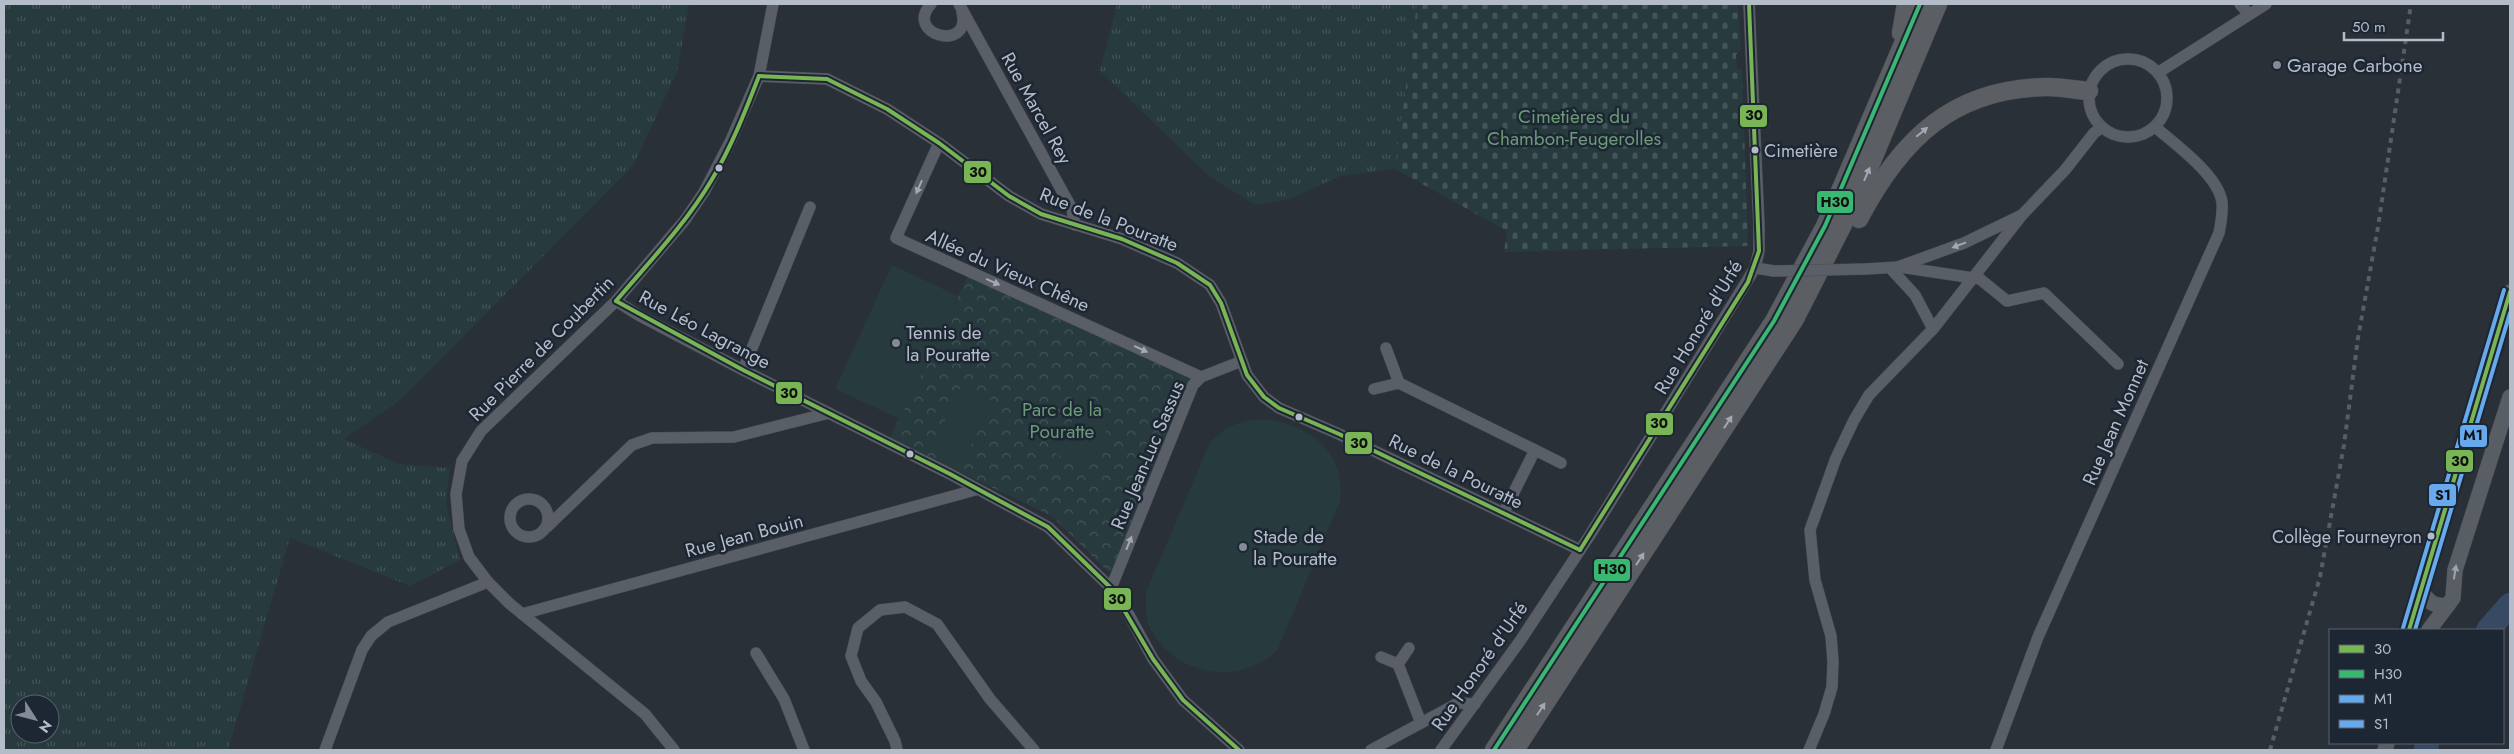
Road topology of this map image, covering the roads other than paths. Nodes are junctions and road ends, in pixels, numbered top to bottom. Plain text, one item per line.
1 (773, 4) edge
2 (931, 4) edge
3 (1749, 4) edge
4 (1906, 4) edge
5 (1920, 4) edge
6 (1938, 4) edge
7 (2240, 4) edge
8 (2266, 4) edge
9 (960, 6) edge
10 (2249, 14) junction
11 (1892, 71) junction
12 (2159, 72) junction
13 (759, 76) junction
14 (2090, 91) junction
15 (2102, 127) junction
16 (2155, 127) junction
17 (939, 143) junction
18 (810, 207) dead end
19 (2022, 215) junction
20 (1075, 225) junction
21 (1755, 268) junction
22 (1895, 268) junction
23 (1972, 277) junction
24 (2510, 292) edge
25 (616, 301) junction
26 (1933, 330) junction
27 (1386, 348) dead end
28 (1242, 362) junction
29 (2118, 364) dead end
30 (743, 370) junction
31 (1201, 377) junction
32 (1398, 384) junction
33 (1374, 389) dead end
34 (1750, 389) junction
35 (2510, 397) edge
36 (829, 413) junction
37 (1535, 450) junction
38 (1561, 463) dead end
39 (975, 490) junction
40 (1504, 512) junction
41 (546, 527) dead end
42 (1580, 550) junction
43 (488, 582) junction
44 (1111, 588) junction
45 (2421, 590) junction
46 (2448, 605) junction
47 (522, 614) junction
48 (2409, 629) edge
49 (2430, 629) edge
50 (1409, 648) dead end
51 (756, 653) dead end
52 (1381, 656) dead end
53 (1398, 664) junction
54 (1476, 704) junction
55 (1421, 723) junction
56 (325, 750) edge
57 (674, 750) edge
58 (804, 750) edge
59 (897, 750) edge
60 (1034, 750) edge
61 (1238, 750) edge
62 (1371, 750) edge
63 (1441, 750) edge
64 (1494, 750) edge
65 (1515, 750) edge
66 (1809, 750) edge
67 (1996, 750) edge

1 - 13 street, Rue Pierre de Coubertin
2 - 9 street, Rue Marcel Rey
3 - 21 street, Rue Honoré d'Urfé
4 - 11 highway
5 - 11 highway
34 -> 6 highway
7 - 10 street
8 - 10 street
9 - 20 street, Rue Marcel Rey
10 - 12 street
11 - 64 highway
12 - 14 street
12 - 16 street
13 - 17 street, Rue de la Pouratte
13 - 25 street, Rue Pierre de Coubertin
14 - 15 street
34 -> 14 highway
15 - 16 street
15 - 19 street
16 - 67 street, Rue Jean Monnet
17 - 20 street, Rue de la Pouratte
17 -> 31 street, Allée du Vieux Chêne
18 - 30 street
19 -> 22 street
19 - 23 street
20 - 28 street, Rue de la Pouratte
21 - 22 street, bridge
21 - 42 street, Rue Honoré d'Urfé
22 - 23 street
22 - 26 street
23 - 26 street
23 - 29 street
24 - 45 main road
25 - 30 street, Rue Léo Lagrange
25 - 43 street, Rue Pierre de Coubertin
26 - 66 street
27 - 32 street
28 - 31 street, Rue Jean-Luc Sassus
28 - 40 street, Rue de la Pouratte
30 - 36 street, Rue Léo Lagrange
44 -> 31 street, Rue Jean-Luc Sassus
32 - 33 street
32 - 37 street
65 -> 34 highway
46 -> 35 main road
36 - 39 street, Rue Léo Lagrange
36 - 41 street
37 - 38 street
37 - 40 street
39 - 44 street, Rue Léo Lagrange
39 - 47 street, Rue Jean Bouin
40 - 42 street, Rue de la Pouratte
42 - 54 street, Rue Honoré d'Urfé
43 - 47 street, Rue Pierre de Coubertin
43 - 56 street
44 - 61 street, Rue Léo Lagrange
45 - 46 main road
45 - 48 main road
46 - 49 main road
47 - 57 street, Rue Pierre de Coubertin
50 - 53 street
51 - 58 street
52 - 53 street
53 - 55 street
54 - 55 street
54 - 63 street, Rue Honoré d'Urfé
55 - 62 street
59 - 60 street

